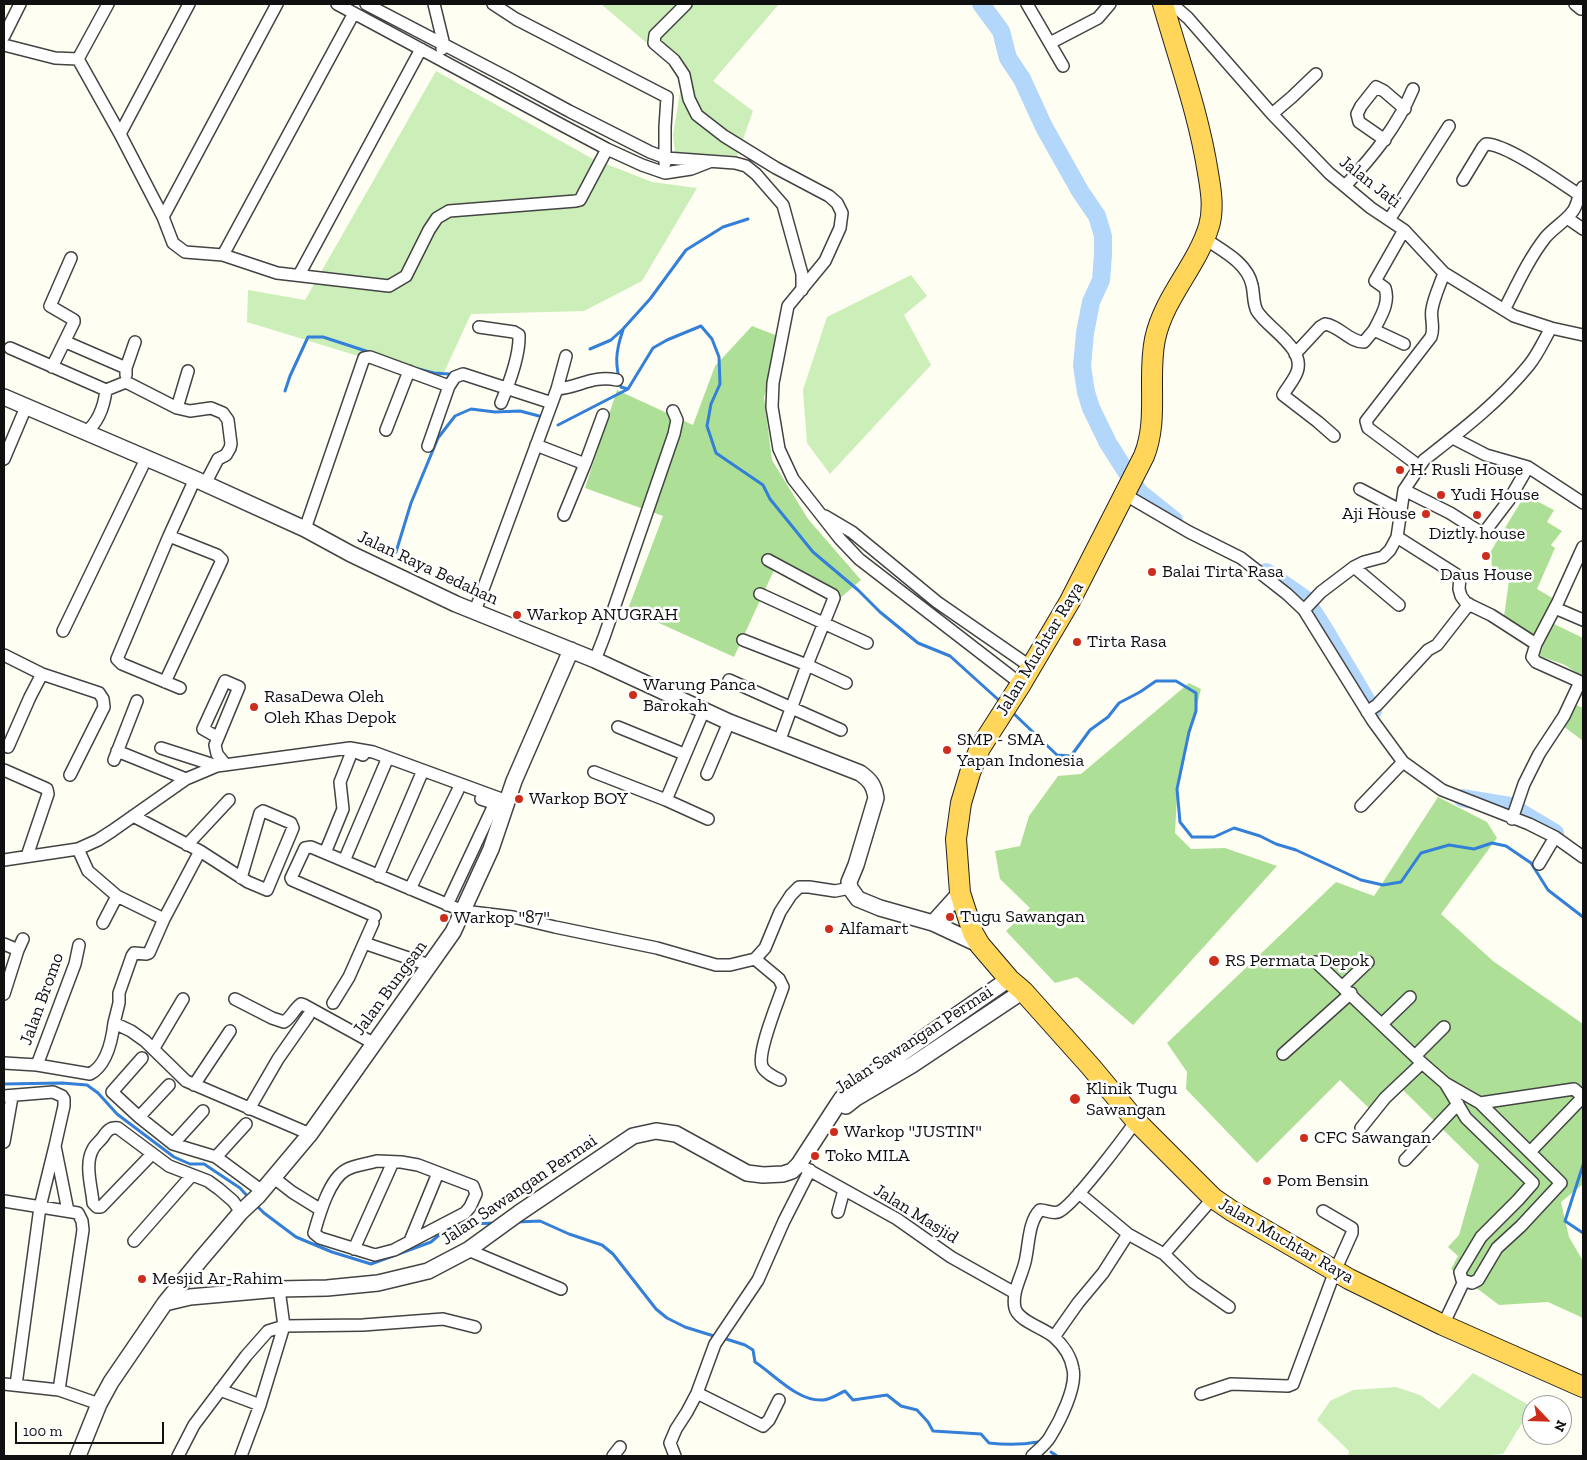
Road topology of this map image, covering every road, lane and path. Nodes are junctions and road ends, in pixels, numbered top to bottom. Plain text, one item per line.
1 (20, 4) edge
2 (108, 4) edge
3 (189, 4) edge
4 (277, 4) edge
5 (337, 4) edge
6 (366, 4) edge
7 (434, 4) edge
8 (493, 4) edge
9 (686, 4) edge
10 (1027, 4) edge
11 (1110, 4) edge
12 (1163, 4) edge
13 (1172, 4) edge
14 (354, 13) junction
15 (4, 36) edge
16 (1050, 43) junction
17 (4, 45) edge
18 (444, 45) junction
19 (421, 49) junction
20 (438, 57) junction
21 (78, 58) junction
22 (1063, 66) dead end
23 (1316, 74) dead end
24 (1413, 89) dead end
25 (1405, 109) junction
26 (1272, 114) junction
27 (1449, 126) dead end
28 (120, 134) junction
29 (1385, 140) junction
30 (607, 149) junction
31 (666, 158) junction
32 (713, 161) junction
33 (746, 166) junction
34 (776, 168) junction
35 (665, 173) junction
36 (1463, 180) dead end
37 (1345, 186) junction
38 (1581, 190) edge
39 (163, 217) junction
40 (1567, 218) junction
41 (1389, 220) junction
42 (1583, 229) edge
43 (1404, 230) junction
44 (1204, 238) junction
45 (223, 255) junction
46 (71, 258) dead end
47 (1444, 273) junction
48 (299, 275) junction
49 (802, 290) junction
50 (1504, 310) junction
51 (479, 327) dead end
52 (1551, 328) junction
53 (1374, 330) junction
54 (1583, 335) edge
55 (66, 342) junction
56 (135, 342) dead end
57 (1404, 344) dead end
58 (10, 348) dead end
59 (1295, 354) junction
60 (566, 356) dead end
61 (52, 367) junction
62 (126, 368) junction
63 (188, 371) dead end
64 (409, 371) junction
65 (617, 380) dead end
66 (126, 382) junction
67 (449, 386) junction
68 (507, 387) junction
69 (557, 389) junction
70 (106, 390) junction
71 (4, 397) edge
72 (501, 403) dead end
73 (552, 403) junction
74 (26, 407) junction
75 (177, 408) junction
76 (674, 412) dead end
77 (603, 415) dead end
78 (386, 430) dead end
79 (85, 433) junction
80 (1334, 436) dead end
81 (1452, 438) junction
82 (536, 445) junction
83 (428, 446) dead end
84 (4, 459) edge
85 (146, 459) junction
86 (585, 464) junction
87 (1419, 466) junction
88 (1528, 467) junction
89 (200, 481) junction
90 (1129, 485) junction
91 (1360, 489) dead end
92 (1404, 490) junction
93 (1583, 503) edge
94 (1400, 510) junction
95 (564, 515) dead end
96 (823, 516) junction
97 (305, 529) junction
98 (169, 536) junction
99 (1397, 537) junction
100 (1583, 547) edge
101 (768, 560) dead end
102 (1354, 567) junction
103 (760, 594) dead end
104 (1469, 604) junction
105 (1399, 606) dead end
106 (1555, 608) junction
107 (1306, 609) junction
108 (475, 611) junction
109 (1583, 620) edge
110 (824, 624) junction
111 (63, 630) dead end
112 (743, 640) dead end
113 (867, 643) dead end
114 (1536, 644) junction
115 (571, 650) junction
116 (4, 655) edge
117 (595, 660) junction
118 (807, 665) junction
119 (42, 674) junction
120 (729, 680) dead end
121 (165, 682) junction
122 (1022, 682) junction
123 (846, 683) dead end
124 (1582, 683) edge
125 (180, 688) dead end
126 (137, 700) dead end
127 (792, 708) junction
128 (704, 710) junction
129 (1371, 710) junction
130 (730, 722) junction
131 (618, 727) dead end
132 (841, 730) dead end
133 (217, 737) dead end
134 (779, 742) junction
135 (8, 747) dead end
136 (161, 748) dead end
137 (684, 754) junction
138 (386, 762) junction
139 (1403, 762) junction
140 (221, 765) junction
141 (4, 770) edge
142 (594, 772) dead end
143 (707, 774) dead end
144 (70, 775) dead end
145 (421, 775) junction
146 (186, 779) junction
147 (458, 790) junction
148 (229, 800) dead end
149 (666, 800) junction
150 (507, 801) junction
151 (1362, 806) dead end
152 (1515, 812) junction
153 (133, 816) junction
154 (708, 819) dead end
155 (1555, 837) junction
156 (187, 845) junction
157 (78, 849) junction
158 (200, 851) junction
159 (325, 853) junction
160 (27, 856) junction
161 (1583, 857) edge
162 (4, 860) edge
163 (344, 861) junction
164 (1539, 864) dead end
165 (378, 876) junction
166 (240, 878) junction
167 (850, 888) junction
168 (410, 889) junction
169 (960, 893) junction
170 (117, 896) junction
171 (447, 905) junction
172 (463, 912) junction
173 (164, 919) junction
174 (933, 922) junction
175 (103, 923) dead end
176 (23, 939) dead end
177 (364, 942) junction
178 (4, 944) edge
179 (79, 945) dead end
180 (980, 945) junction
181 (18, 950) junction
182 (755, 959) junction
183 (1316, 962) dead end
184 (1368, 962) dead end
185 (429, 965) junction
186 (1016, 985) junction
187 (1347, 990) junction
188 (4, 994) edge
189 (1410, 997) dead end
190 (183, 999) dead end
191 (235, 999) dead end
192 (333, 1003) dead end
193 (308, 1016) dead end
194 (114, 1023) junction
195 (1382, 1024) junction
196 (1444, 1027) dead end
197 (938, 1028) junction
198 (230, 1031) dead end
199 (947, 1042) junction
200 (373, 1043) junction
201 (154, 1048) junction
202 (1283, 1054) dead end
203 (142, 1058) dead end
204 (1419, 1059) junction
205 (4, 1063) edge
206 (37, 1065) junction
207 (780, 1080) dead end
208 (1445, 1083) junction
209 (169, 1085) dead end
210 (194, 1085) junction
211 (853, 1095) junction
212 (8, 1096) edge
213 (1480, 1103) junction
214 (1458, 1104) junction
215 (248, 1109) junction
216 (203, 1111) dead end
217 (139, 1116) junction
218 (1136, 1121) junction
219 (246, 1124) dead end
220 (1361, 1128) dead end
221 (310, 1134) junction
222 (4, 1142) edge
223 (173, 1144) junction
224 (55, 1146) junction
225 (1530, 1152) junction
226 (152, 1154) junction
227 (216, 1157) junction
228 (1406, 1160) dead end
229 (393, 1162) junction
230 (805, 1167) junction
231 (438, 1173) junction
232 (192, 1175) junction
233 (274, 1178) junction
234 (844, 1190) junction
235 (1079, 1194) junction
236 (1213, 1198) junction
237 (4, 1201) edge
238 (252, 1202) junction
239 (40, 1207) junction
240 (321, 1210) junction
241 (1323, 1210) dead end
242 (68, 1211) junction
243 (838, 1212) dead end
244 (1128, 1234) junction
245 (134, 1241) dead end
246 (410, 1241) junction
247 (354, 1249) junction
248 (468, 1250) junction
249 (1164, 1254) junction
250 (1335, 1272) junction
251 (1464, 1281) junction
252 (279, 1289) junction
253 (562, 1289) dead end
254 (1015, 1293) junction
255 (166, 1303) junction
256 (1229, 1307) dead end
257 (1443, 1325) junction
258 (284, 1326) junction
259 (475, 1327) dead end
260 (1054, 1337) junction
261 (4, 1384) edge
262 (16, 1385) junction
263 (1583, 1387) edge
264 (59, 1390) junction
265 (220, 1390) junction
266 (697, 1393) junction
267 (1201, 1394) dead end
268 (779, 1400) dead end
269 (99, 1404) junction
270 (260, 1405) junction
271 (78, 1456) edge
272 (178, 1456) edge
273 (241, 1456) edge
274 (675, 1456) edge
275 (1032, 1456) edge

1 - 15 street
2 - 21 street
3 - 28 street
4 - 39 street
5 - 14 street
6 - 18 street
7 - 18 street
8 - 31 street
9 - 34 street
10 - 16 street
11 - 16 street
12 - 44 highway, Jalan Muchtar Raya
13 - 26 street, Jalan Jati
14 - 19 street
14 - 45 street
16 - 22 street
17 - 21 street
18 - 20 street
18 - 31 street
19 - 20 street
19 - 48 street
20 - 30 street
21 - 28 street
23 - 26 street
24 - 25 street
25 - 29 street
25 - 29 street
26 - 37 street, Jalan Jati
27 - 41 street
28 - 39 street
29 - 37 street
30 - 35 street
30 - 48 street
31 - 32 street
31 - 35 street
32 - 33 street
32 - 35 street
33 - 34 street
33 - 49 street
34 - 49 street
36 - 38 street
37 - 41 street, Jalan Jati
38 - 40 street
39 - 45 street
40 - 42 street
40 - 50 street
41 - 43 street, Jalan Jati
43 - 47 street, Jalan Jati
43 - 53 street
44 - 59 street
44 - 90 highway, Jalan Muchtar Raya
45 - 48 street
46 - 55 street
47 - 50 street, Jalan Jati
47 - 87 street
49 - 96 street
50 - 52 street, Jalan Jati
51 - 68 street
52 - 54 street, Jalan Jati
52 - 81 street
53 - 57 street
53 - 59 street
55 - 61 street
55 - 62 street
56 - 62 street
58 - 61 street
59 - 80 street
60 - 69 street
61 - 70 street
62 - 66 street
63 - 75 street
64 - 67 street
64 - 78 street
64 - 97 street
65 - 69 street
66 - 70 street
66 - 75 street
67 - 68 street
67 - 83 street
68 - 72 street
68 - 73 street
69 - 73 street
70 - 79 street
71 - 74 street, Jalan Raya Bedahan
73 - 82 street
74 - 79 street, Jalan Raya Bedahan
74 - 84 street
75 - 89 street
76 - 117 street
77 - 86 street
79 - 85 street, Jalan Raya Bedahan
81 - 87 street
81 - 88 street
82 - 86 street
82 - 108 street
85 - 89 street, Jalan Raya Bedahan
85 - 111 street
86 - 95 street
87 - 92 street
88 - 92 street
88 - 93 street
89 - 97 street, Jalan Raya Bedahan
89 - 98 street
90 - 107 street
90 - 122 highway, Jalan Muchtar Raya
91 - 94 street
92 - 94 street
94 - 99 street
96 - 122 street
96 - 122 street
97 - 108 street, Jalan Raya Bedahan
98 - 121 street
98 - 121 street
99 - 102 street
99 - 104 street
100 - 106 street
101 - 110 street
102 - 105 street
102 - 107 street
103 - 110 street
104 - 114 street
104 - 129 street
106 - 109 street
106 - 114 street
107 - 129 street
108 - 115 street, Jalan Raya Bedahan
110 - 113 street
110 - 118 street
112 - 118 street
114 - 124 street
115 - 117 street, Jalan Raya Bedahan
115 - 150 street, Jalan Bungsan
116 - 119 street
117 - 128 street, Jalan Raya Bedahan
118 - 123 street
118 - 127 street
119 - 135 street
119 - 144 street
120 - 127 street
121 - 125 street
122 - 169 highway, Jalan Muchtar Raya
124 - 152 street
126 - 146 street
127 - 132 street
127 - 134 street
128 - 130 street, Jalan Raya Bedahan
128 - 137 street
129 - 139 street
130 - 134 street, Jalan Raya Bedahan
130 - 143 street
131 - 137 street
133 - 140 street
134 - 167 street, Jalan Raya Bedahan
136 - 140 street
137 - 149 street
138 - 145 street
138 - 159 street
138 - 163 street
139 - 151 street
139 - 152 street
140 - 146 street
140 - 150 street
141 - 160 street
142 - 149 street
145 - 147 street
145 - 165 street
146 - 153 street
147 - 168 street
147 - 171 street
148 - 156 street
149 - 154 street
150 - 172 street, Jalan Bungsan
152 - 155 street
153 - 156 street
153 - 157 street
155 - 161 street
155 - 164 street
156 - 158 street
157 - 160 street
157 - 170 street
158 - 166 street
158 - 173 street
159 - 163 street
159 - 177 street
160 - 162 street
163 - 165 street
165 - 168 street
166 - 166 street
167 - 174 street
167 - 182 street
168 - 171 street
169 - 174 street
169 - 180 highway, Jalan Muchtar Raya
170 - 173 street
170 - 175 street
171 - 172 street
172 - 182 street
172 - 185 street, Jalan Bungsan
173 - 194 street
174 - 180 street
176 - 181 street
177 - 185 street
177 - 192 street
178 - 181 street
179 - 206 street, Jalan Bromo
180 - 186 highway, Jalan Muchtar Raya
181 - 188 street
182 - 207 street
183 - 187 street
184 - 187 street
185 - 200 street, Jalan Bungsan
186 - 197 street, Jalan Sawangan Permai
186 - 199 street, Jalan Sawangan Permai
186 - 218 highway, Jalan Muchtar Raya
187 - 195 street
187 - 202 street
189 - 195 street
190 - 201 street
191 - 200 street
193 - 215 street
194 - 201 street
194 - 206 street
195 - 204 street
196 - 204 street
197 - 199 street
197 - 211 street, Jalan Sawangan Permai
198 - 210 street
199 - 211 street, Jalan Sawangan Permai
200 - 221 street, Jalan Bungsan
201 - 210 street
203 - 217 street
204 - 208 street
204 - 220 street
205 - 206 street
208 - 213 street
208 - 214 street
209 - 217 street
210 - 215 street
211 - 230 street, Jalan Sawangan Permai
212 - 222 street
212 - 224 street
213 - 225 street
213 - 225 street
214 - 228 street
214 - 251 street
215 - 221 street
216 - 223 street
217 - 223 street
218 - 235 street
218 - 236 highway, Jalan Muchtar Raya
219 - 227 street
221 - 233 street, Jalan Bungsan
223 - 227 street
224 - 239 street
224 - 242 street
225 - 251 street
226 - 226 street
226 - 232 street
227 - 238 street
229 - 231 street
229 - 240 street
229 - 247 street
230 - 234 street, Jalan Masjid
230 - 248 street, Jalan Sawangan Permai
230 - 266 street
231 - 246 street
231 - 246 street
232 - 238 street
232 - 245 street
233 - 238 street, Jalan Bungsan
233 - 240 street
234 - 243 street
234 - 254 street, Jalan Masjid
235 - 244 street
235 - 254 street
236 - 249 street
236 - 250 highway, Jalan Muchtar Raya
237 - 239 street
238 - 255 street, Jalan Bungsan
239 - 242 street
239 - 262 street
240 - 247 street
241 - 250 street
242 - 264 street
244 - 249 street
244 - 260 street
246 - 247 street
248 - 252 street, Jalan Sawangan Permai
248 - 253 street
249 - 256 street
250 - 257 highway, Jalan Muchtar Raya
250 - 267 street
251 - 257 street
252 - 255 street, Jalan Sawangan Permai
252 - 258 street
254 - 260 street
255 - 269 street, Jalan Bungsan
257 - 263 highway, Jalan Muchtar Raya
258 - 259 street
258 - 265 street
258 - 270 street
260 - 275 street
261 - 262 street
262 - 264 street
264 - 269 street
265 - 270 street
265 - 272 street
266 - 268 street
266 - 274 street
269 - 271 street, Jalan Bungsan
270 - 273 street

